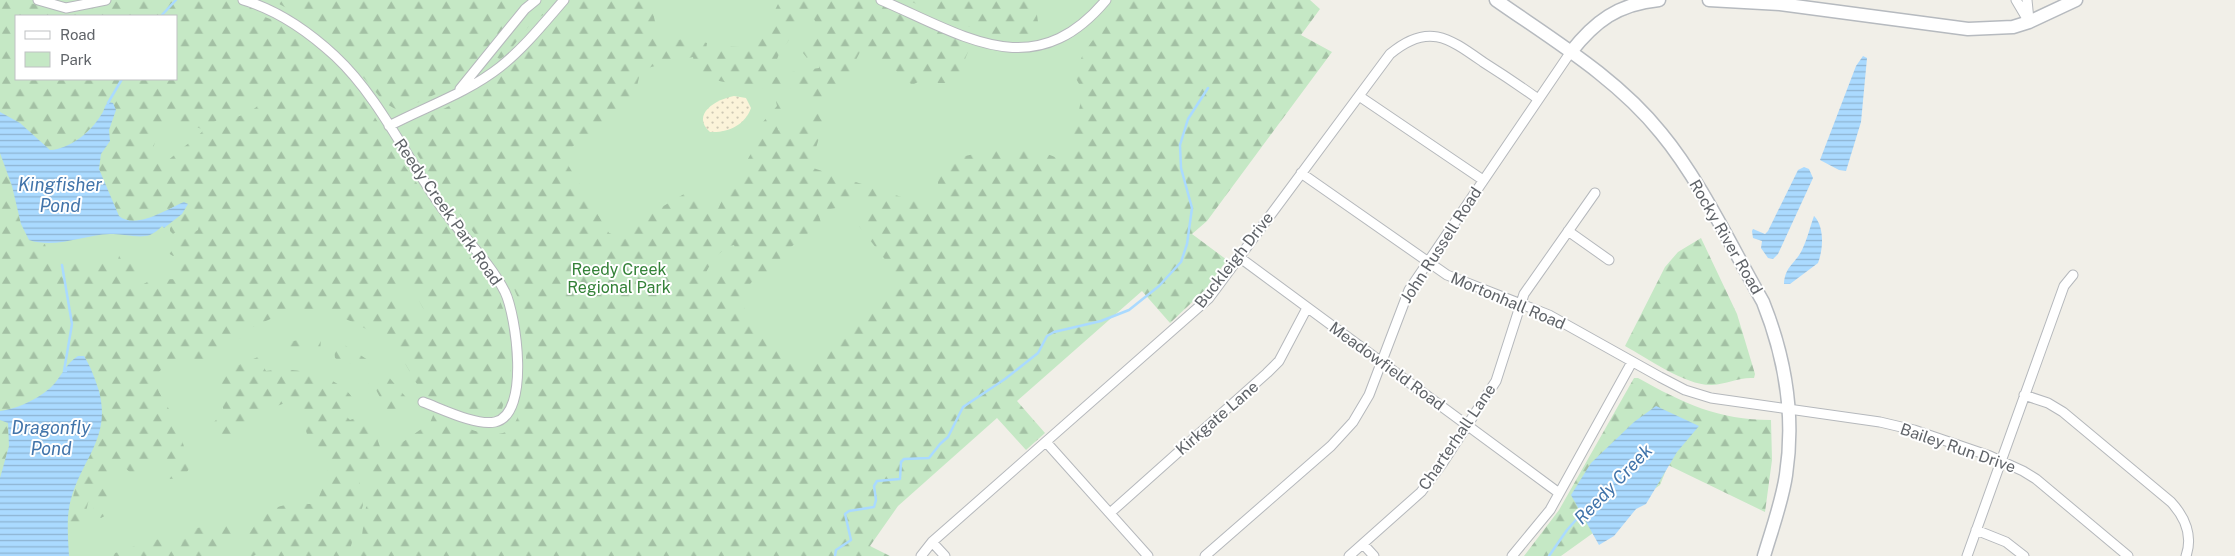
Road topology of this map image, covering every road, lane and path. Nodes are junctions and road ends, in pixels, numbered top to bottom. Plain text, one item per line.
1 (38, 0) edge
2 (106, 0) edge
3 (243, 0) edge
4 (536, 0) edge
5 (564, 0) edge
6 (882, 0) edge
7 (1106, 0) edge
8 (1496, 0) edge
9 (1659, 0) edge
10 (1709, 0) edge
11 (2016, 0) edge
12 (2027, 0) edge
13 (2076, 0) edge
14 (2029, 22) junction
15 (1570, 53) junction
16 (459, 92) junction
17 (1359, 96) junction
18 (1538, 99) junction
19 (389, 126) junction
20 (1301, 174) junction
21 (1483, 180) junction
22 (1594, 193) dead end
23 (1568, 230) junction
24 (1239, 257) junction
25 (1609, 260) dead end
26 (1428, 262) junction
27 (2074, 275) dead end
28 (1520, 304) junction
29 (1307, 308) junction
30 (1380, 362) junction
31 (1632, 362) junction
32 (2024, 395) junction
33 (423, 402) dead end
34 (1788, 408) junction
35 (1467, 424) junction
36 (1046, 442) junction
37 (2000, 461) junction
38 (1559, 493) junction
39 (1110, 513) junction
40 (1976, 530) junction
41 (932, 542) junction
42 (1363, 544) junction
43 (921, 556) edge
44 (945, 556) edge
45 (1148, 556) edge
46 (1205, 556) edge
47 (1349, 556) edge
48 (1374, 556) edge
49 (1512, 556) edge
50 (1764, 556) edge
51 (1966, 556) edge
52 (2024, 556) edge
53 (2128, 556) edge
54 (2186, 556) edge

1 - 2 street
3 - 19 street, Reedy Creek Park Road
4 - 16 street, Reedy Creek Park Road
5 - 16 street, Reedy Creek Park Road
6 - 7 street
8 - 15 street, Rocky River Road
9 - 15 street, John Russell Road
10 - 14 street
11 - 14 street
12 - 14 street
13 - 14 street
15 - 18 street, John Russell Road
15 - 34 street, Rocky River Road
16 - 19 street, Reedy Creek Park Road
17 - 18 street, Buckleigh Drive
17 - 20 street, Buckleigh Drive
17 - 21 street
18 - 21 street, John Russell Road
19 - 33 street, Reedy Creek Park Road
20 - 24 street, Buckleigh Drive
20 - 26 street, Mortonhall Road
21 - 26 street, John Russell Road
22 - 23 street, Charterhall Lane
23 - 25 street
23 - 28 street, Charterhall Lane
24 - 29 street, Meadowfield Road
24 - 36 street, Buckleigh Drive
26 - 28 street, Mortonhall Road
26 - 30 street, John Russell Road
27 - 32 street
28 - 31 street, Mortonhall Road
28 - 35 street, Charterhall Lane
29 - 30 street, Meadowfield Road
29 - 39 street, Kirkgate Lane
30 - 35 street, Meadowfield Road
30 - 46 street, John Russell Road
31 - 34 street, Mortonhall Road
31 - 38 street
32 - 37 street
32 - 54 street
34 - 37 street, Bailey Run Drive
34 - 50 street, Rocky River Road
35 - 38 street, Meadowfield Road
35 - 42 street, Charterhall Lane
36 - 39 street
36 - 41 street, Buckleigh Drive
37 - 40 street
37 - 53 street, Bailey Run Drive
38 - 49 street
39 - 45 street
40 - 51 street
40 - 52 street
41 - 43 street, Buckleigh Drive
41 - 44 street
42 - 47 street, Charterhall Lane
42 - 48 street

